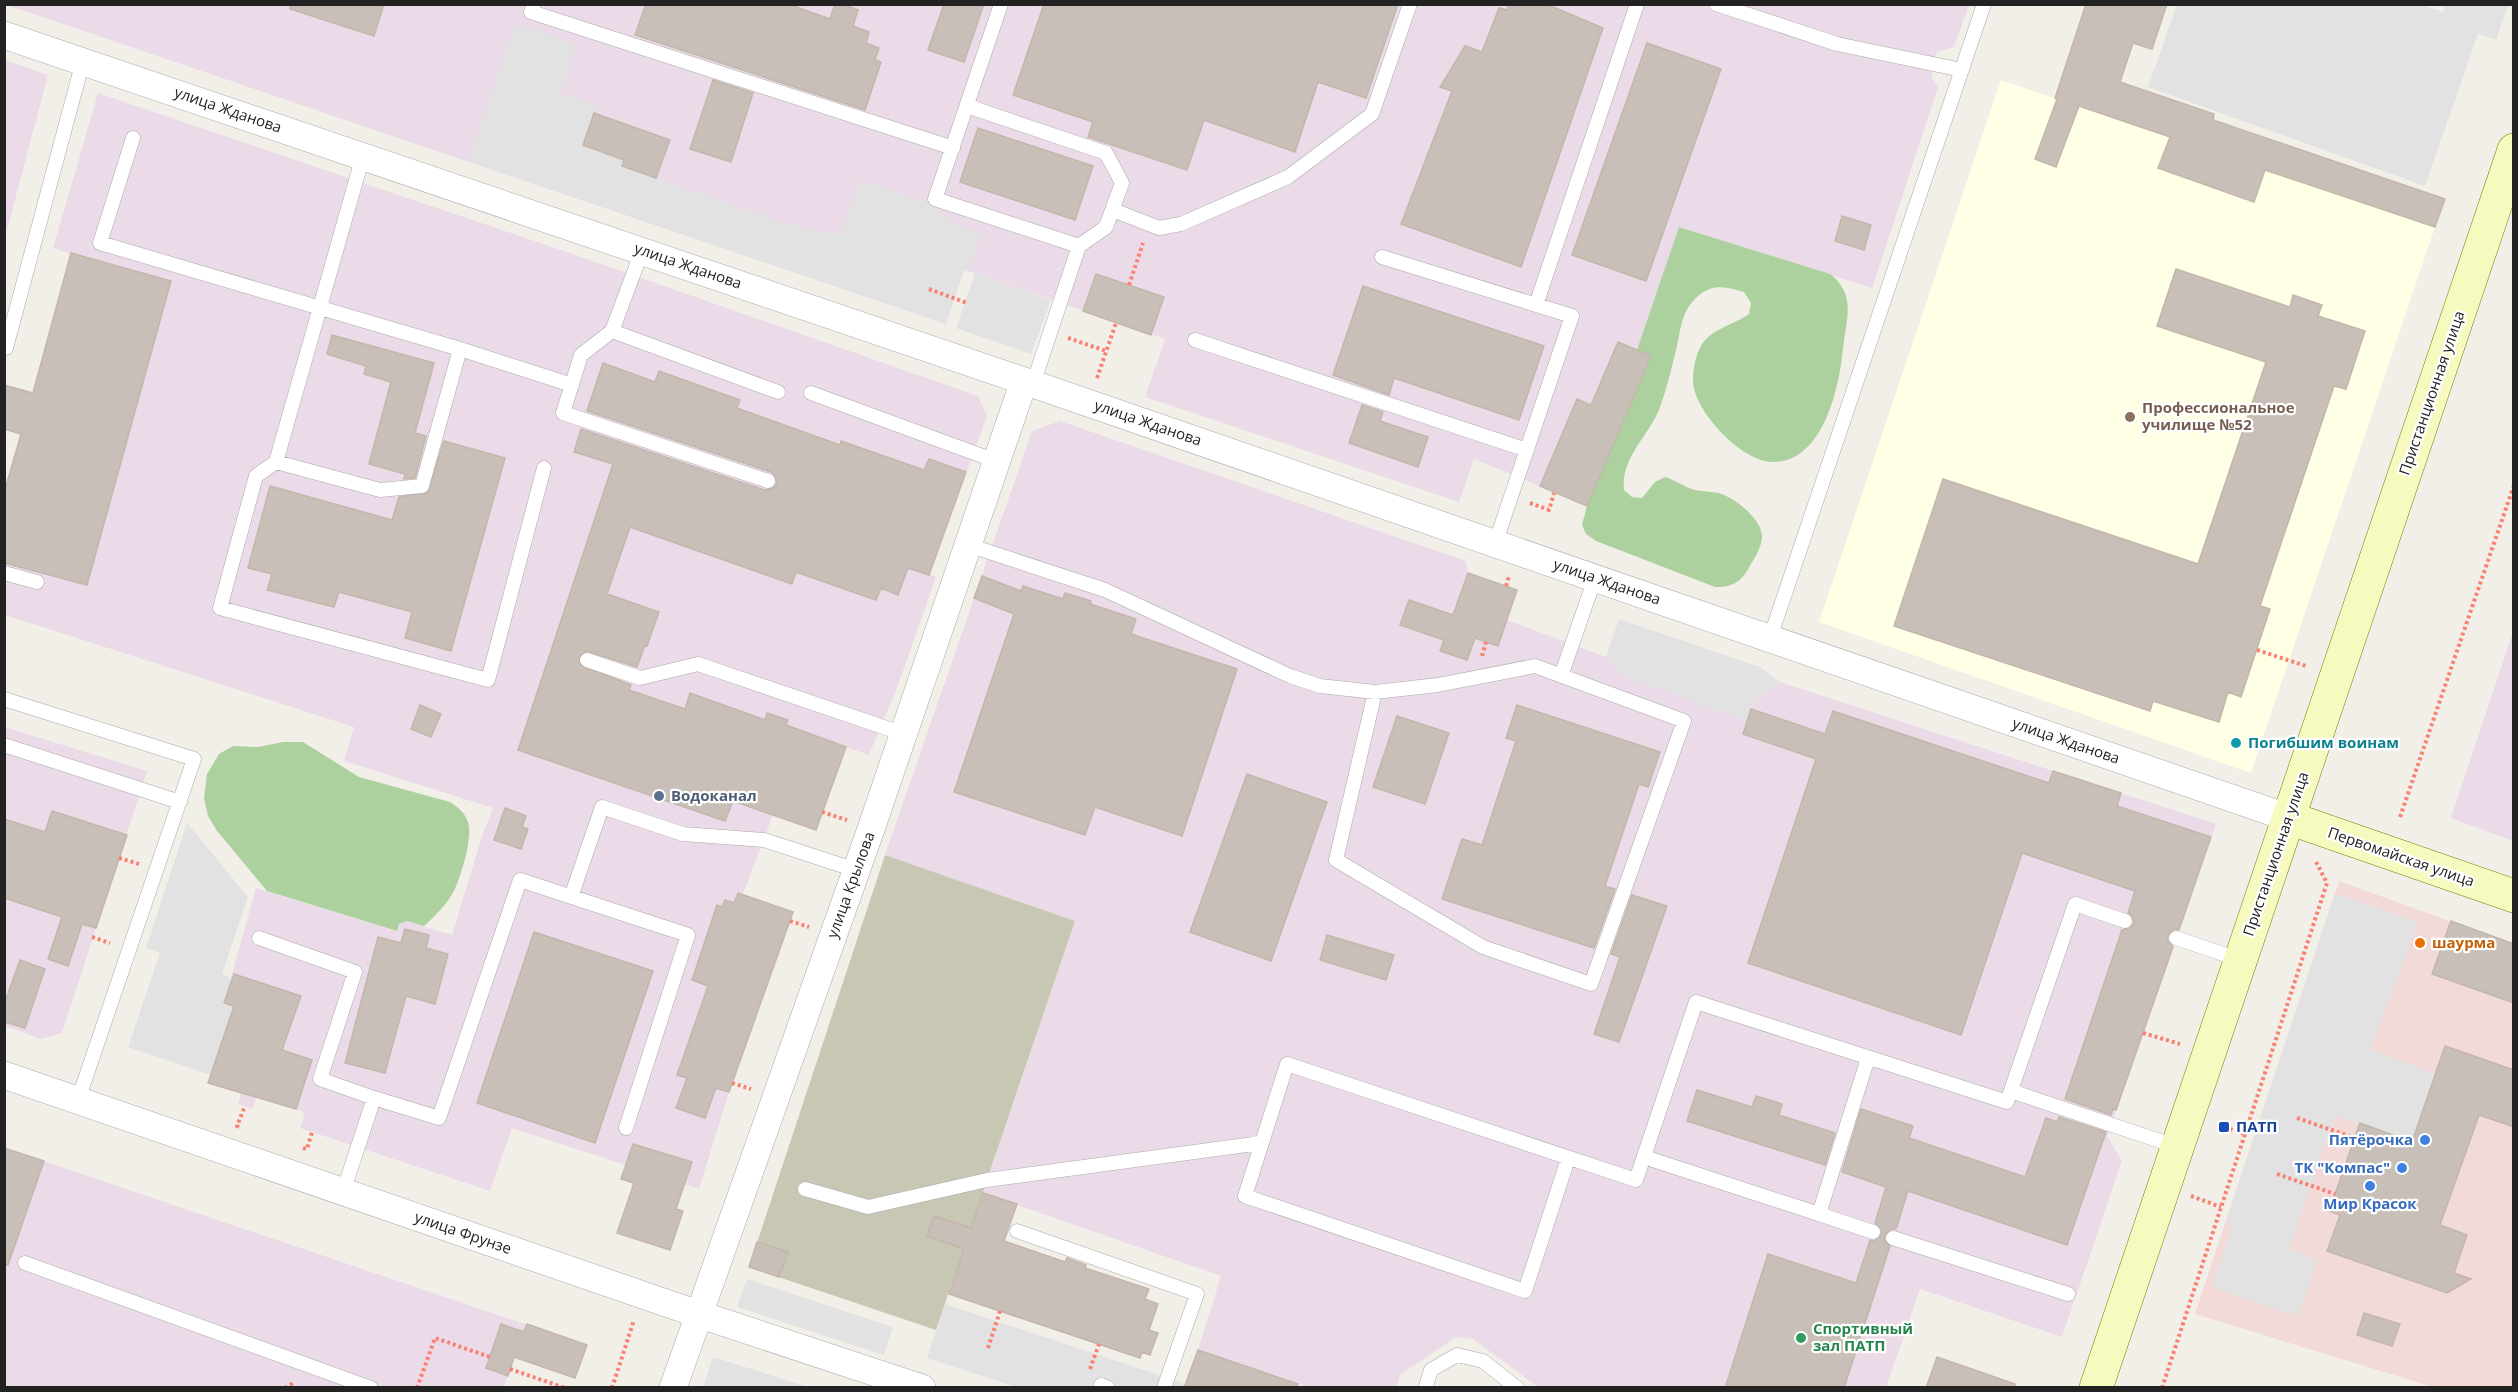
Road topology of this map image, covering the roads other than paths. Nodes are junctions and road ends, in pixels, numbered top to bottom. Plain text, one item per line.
1 (534, 4) edge
2 (1001, 4) edge
3 (1410, 4) edge
4 (1637, 4) edge
5 (1716, 4) edge
6 (1984, 4) edge
7 (4, 35) edge
8 (83, 61) junction
9 (1962, 70) junction
10 (967, 106) junction
11 (133, 138) dead end
12 (953, 148) junction
13 (2514, 150) edge
14 (363, 156) junction
15 (1113, 210) junction
16 (1078, 246) junction
17 (642, 251) junction
18 (1382, 257) dead end
19 (1536, 305) junction
20 (319, 306) junction
21 (612, 331) junction
22 (1195, 340) dead end
23 (4, 348) edge
24 (460, 350) junction
25 (1029, 382) junction
26 (572, 385) junction
27 (778, 392) dead end
28 (811, 393) dead end
29 (1527, 450) junction
30 (996, 461) junction
31 (276, 462) junction
32 (544, 468) dead end
33 (768, 481) dead end
34 (1495, 544) junction
35 (968, 545) junction
36 (4, 573) edge
37 (1595, 578) junction
38 (37, 582) dead end
39 (1770, 638) junction
40 (587, 660) dead end
41 (1561, 675) junction
42 (1375, 692) junction
43 (4, 699) edge
44 (904, 734) junction
45 (4, 745) edge
46 (180, 802) junction
47 (2289, 818) junction
48 (856, 870) junction
49 (2514, 896) edge
50 (571, 897) junction
51 (2125, 921) dead end
52 (259, 938) dead end
53 (2176, 938) dead end
54 (2241, 960) junction
55 (1868, 1059) junction
56 (4, 1075) edge
57 (2011, 1091) junction
58 (374, 1098) junction
59 (78, 1100) junction
60 (626, 1128) dead end
61 (1262, 1143) junction
62 (2178, 1147) junction
63 (1644, 1157) junction
64 (1568, 1159) junction
65 (805, 1189) dead end
66 (343, 1192) junction
67 (1819, 1214) junction
68 (1017, 1231) dead end
69 (1873, 1232) dead end
70 (1893, 1238) dead end
71 (25, 1263) dead end
72 (2068, 1294) dead end
73 (698, 1314) junction
74 (1426, 1386) dead end
75 (368, 1387) edge
76 (673, 1388) edge
77 (922, 1388) edge
78 (1101, 1388) edge
79 (1108, 1388) edge
80 (1164, 1388) edge
81 (1517, 1388) edge
82 (2096, 1388) edge

1 - 12 lane
2 - 10 lane
3 - 15 lane
4 - 19 lane
5 - 9 lane
6 - 9 lane
7 - 8 street, улица Жданова
8 - 14 street, улица Жданова
8 - 23 lane
9 - 39 lane
10 - 12 lane
10 - 15 lane
11 - 20 lane
12 - 16 lane
13 - 47 main road, Пристанционная улица
14 - 17 street, улица Жданова
14 - 20 lane
15 - 16 lane
16 - 25 lane
17 - 21 lane
17 - 25 street, улица Жданова
18 - 19 lane
19 - 29 lane
20 - 24 lane
20 - 31 lane
21 - 26 lane
21 - 27 lane
22 - 29 lane
24 - 26 lane
24 - 31 lane
25 - 30 street, улица Крылова
25 - 34 street, улица Жданова
26 - 33 lane
28 - 30 lane
29 - 34 lane
30 - 35 street, улица Крылова
31 - 32 lane
34 - 37 street, улица Жданова
35 - 42 lane
35 - 44 street, улица Крылова
36 - 38 lane
37 - 39 street, улица Жданова
37 - 41 lane
39 - 47 street, улица Жданова
40 - 44 lane
41 - 42 lane
41 - 42 lane
43 - 46 lane
44 - 48 street, улица Крылова
45 - 46 lane
46 - 59 lane
47 - 49 main road, Первомайская улица
47 - 54 main road, Пристанционная улица
48 - 50 lane
48 - 73 street, улица Крылова
50 - 58 lane
50 - 60 lane
51 - 57 lane
52 - 58 lane
53 - 54 lane
54 - 62 main road, Пристанционная улица
55 - 57 lane
55 - 63 lane
55 - 67 lane
56 - 59 street, улица Фрунзе
57 - 62 lane
58 - 66 lane
59 - 66 street, улица Фрунзе
61 - 64 lane
61 - 64 lane
61 - 65 lane
62 - 82 main road, Пристанционная улица
63 - 64 lane
63 - 67 lane
66 - 73 street, улица Фрунзе
67 - 69 lane
68 - 80 lane
70 - 72 lane
71 - 75 lane
73 - 76 street, улица Крылова
73 - 77 street, улица Фрунзе
74 - 81 lane
78 - 79 lane

